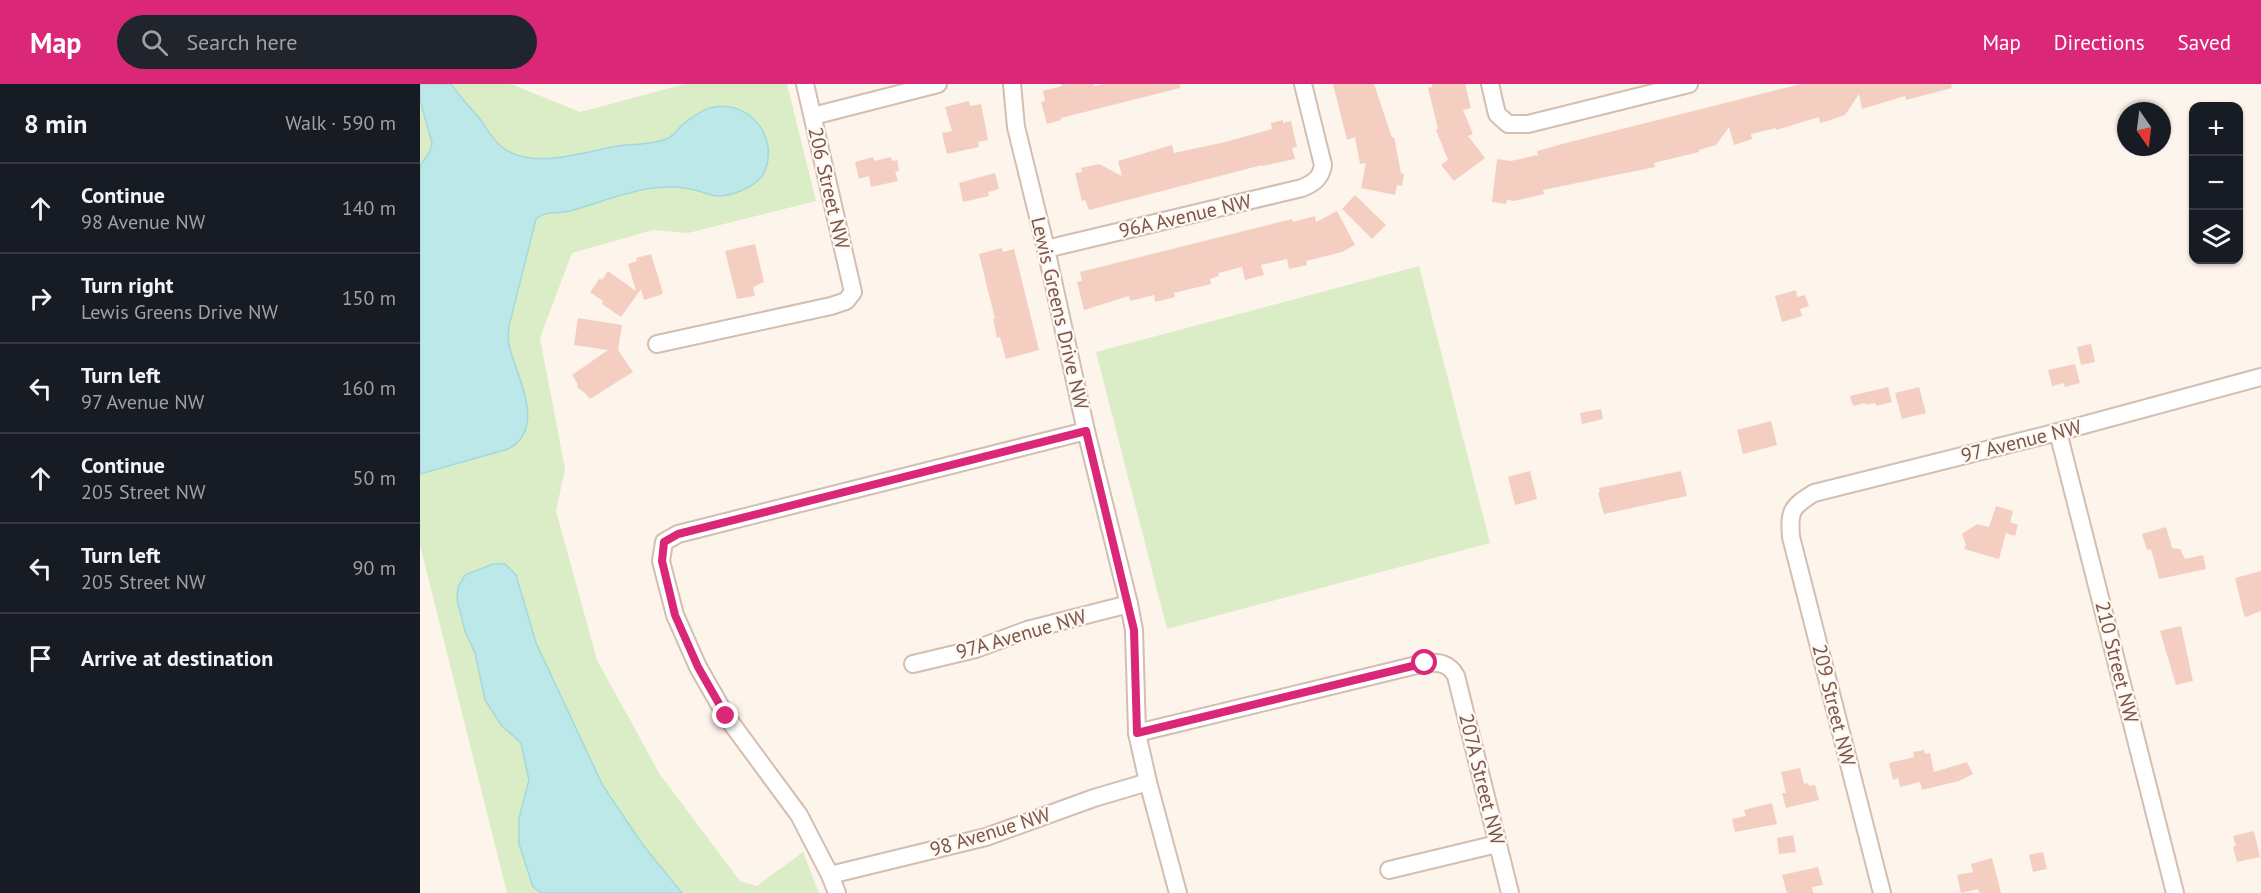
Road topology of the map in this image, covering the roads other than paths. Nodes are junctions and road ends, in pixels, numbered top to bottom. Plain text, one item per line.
1 (805, 84) edge
2 (938, 84) edge
3 (1012, 84) edge
4 (1303, 84) edge
5 (1490, 84) edge
6 (1689, 84) edge
7 (813, 116) junction
8 (1046, 249) junction
9 (657, 344) dead end
10 (2261, 377) edge
11 (1086, 431) junction
12 (2058, 432) junction
13 (1789, 517) joint
14 (1129, 604) junction
15 (913, 664) dead end
16 (1137, 733) junction
17 (1148, 782) junction
18 (1497, 844) junction
19 (1389, 870) dead end
20 (830, 875) junction
21 (837, 893) edge
22 (1178, 893) edge
23 (1509, 893) edge
24 (1882, 893) edge
25 (2175, 893) edge

1 - 7 street, 206 Street NW
2 - 7 street
3 - 8 street, Lewis Greens Drive NW
4 - 8 street, 96A Avenue NW
5 - 6 street
7 - 9 street, 206 Street NW
8 - 11 street, Lewis Greens Drive NW
10 - 12 street, 97 Avenue NW
11 - 14 street, Lewis Greens Drive NW
11 - 20 street
12 - 13 street, 97 Avenue NW
12 - 25 street, 210 Street NW
13 - 24 street, 209 Street NW
14 - 15 street, 97A Avenue NW
14 - 16 street, Lewis Greens Drive NW
16 - 17 street, Lewis Greens Drive NW
16 - 18 street, 207A Street NW
17 - 20 street, 98 Avenue NW
17 - 22 street, Lewis Greens Drive NW
18 - 19 street
18 - 23 street, 207A Street NW
20 - 21 street

